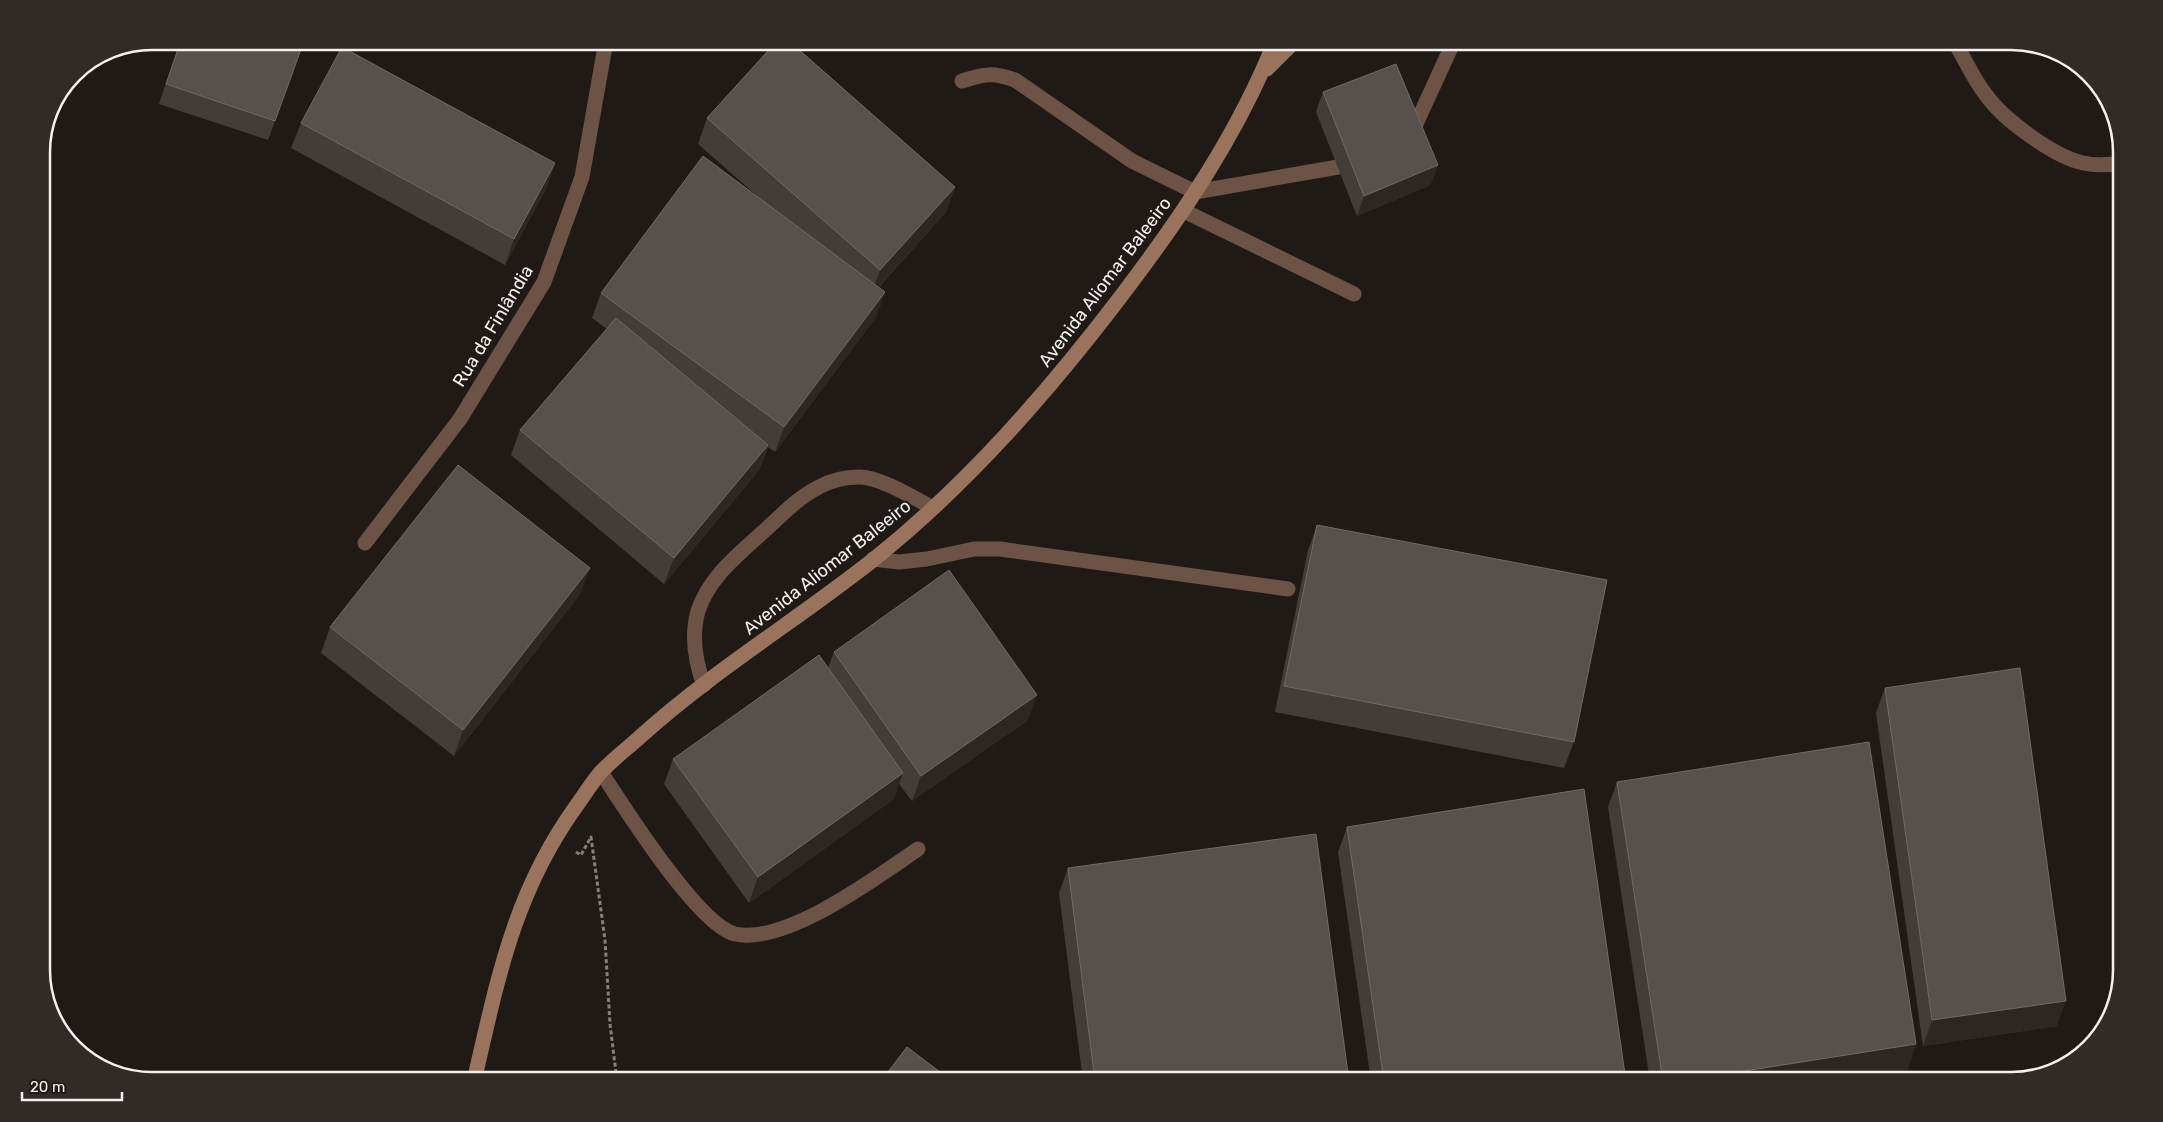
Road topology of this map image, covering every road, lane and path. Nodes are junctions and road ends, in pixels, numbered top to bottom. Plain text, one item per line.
1 (604, 50) edge
2 (1271, 50) edge
3 (1286, 50) edge
4 (1450, 50) edge
5 (1959, 50) edge
6 (1262, 74) junction
7 (962, 81) dead end
8 (1410, 137) edge
9 (2113, 164) edge
10 (1338, 167) dead end
11 (1195, 192) junction
12 (1184, 211) junction
13 (1354, 294) dead end
14 (933, 508) junction
15 (365, 543) dead end
16 (874, 560) junction
17 (1288, 589) dead end
18 (704, 685) junction
19 (601, 772) junction
20 (554, 839) junction
21 (918, 849) dead end
22 (476, 1072) edge
23 (616, 1072) edge

1 - 15 street, Rua da Finlândia
2 - 6 main road, Avenida Aliomar Baleeiro
3 - 6 main road
4 - 8 street
5 - 9 street
6 - 11 main road, Avenida Aliomar Baleeiro
7 - 11 street
10 - 11 street
11 - 12 main road, Avenida Aliomar Baleeiro
12 - 13 street
12 - 14 main road, Avenida Aliomar Baleeiro
14 - 16 main road, Avenida Aliomar Baleeiro
14 - 18 street
16 - 17 street
16 - 18 main road, Avenida Aliomar Baleeiro
18 - 19 main road, Avenida Aliomar Baleeiro
19 - 20 main road, Avenida Aliomar Baleeiro
19 - 21 street
20 - 22 main road, Avenida Aliomar Baleeiro
20 - 23 path

